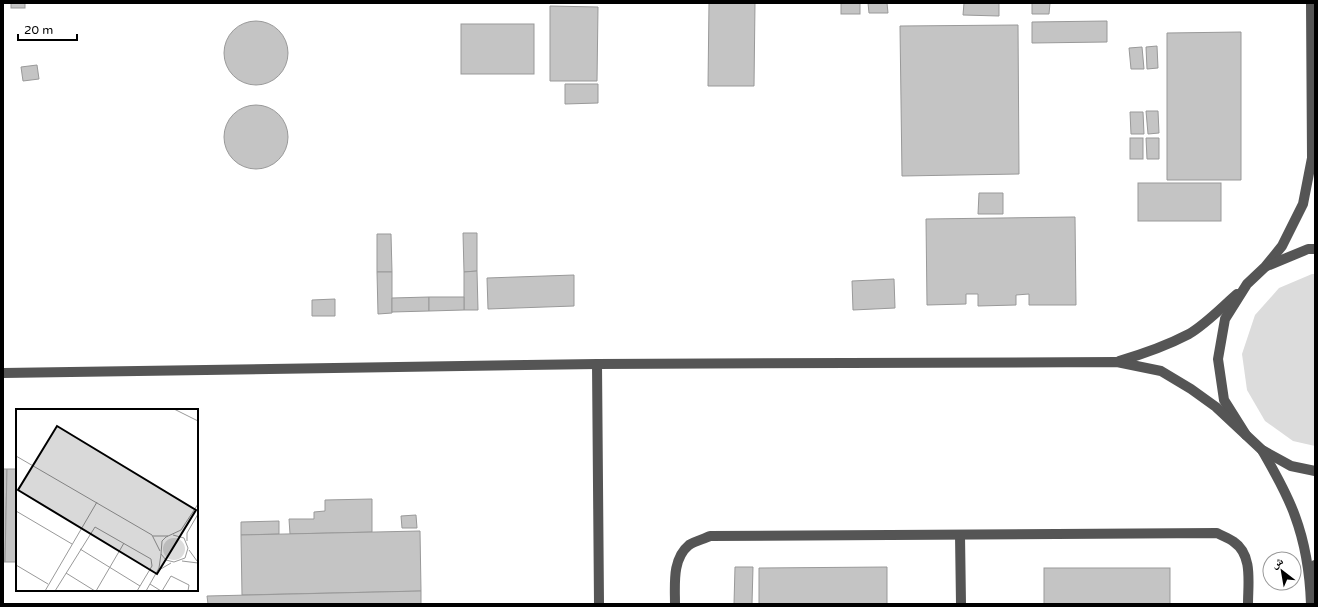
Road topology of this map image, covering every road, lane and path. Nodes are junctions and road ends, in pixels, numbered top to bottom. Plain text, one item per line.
1 (1311, 3) edge
2 (1315, 248) edge
3 (1265, 267) junction
4 (1247, 284) junction
5 (1117, 362) junction
6 (597, 364) junction
7 (3, 373) edge
8 (1246, 435) junction
9 (1262, 450) junction
10 (1315, 471) edge
11 (960, 534) junction
12 (1315, 565) edge
13 (1311, 603) edge
14 (599, 604) edge
15 (675, 604) edge
16 (961, 604) edge
17 (1248, 604) edge

1 - 3 street
2 - 3 street
3 - 4 street
4 - 5 street
4 - 8 street
5 - 6 street
5 - 8 street
6 - 7 street
6 - 14 street
8 - 9 street
9 - 10 street
9 - 13 street
11 - 15 street
11 - 16 street
11 - 17 street
12 - 13 street

